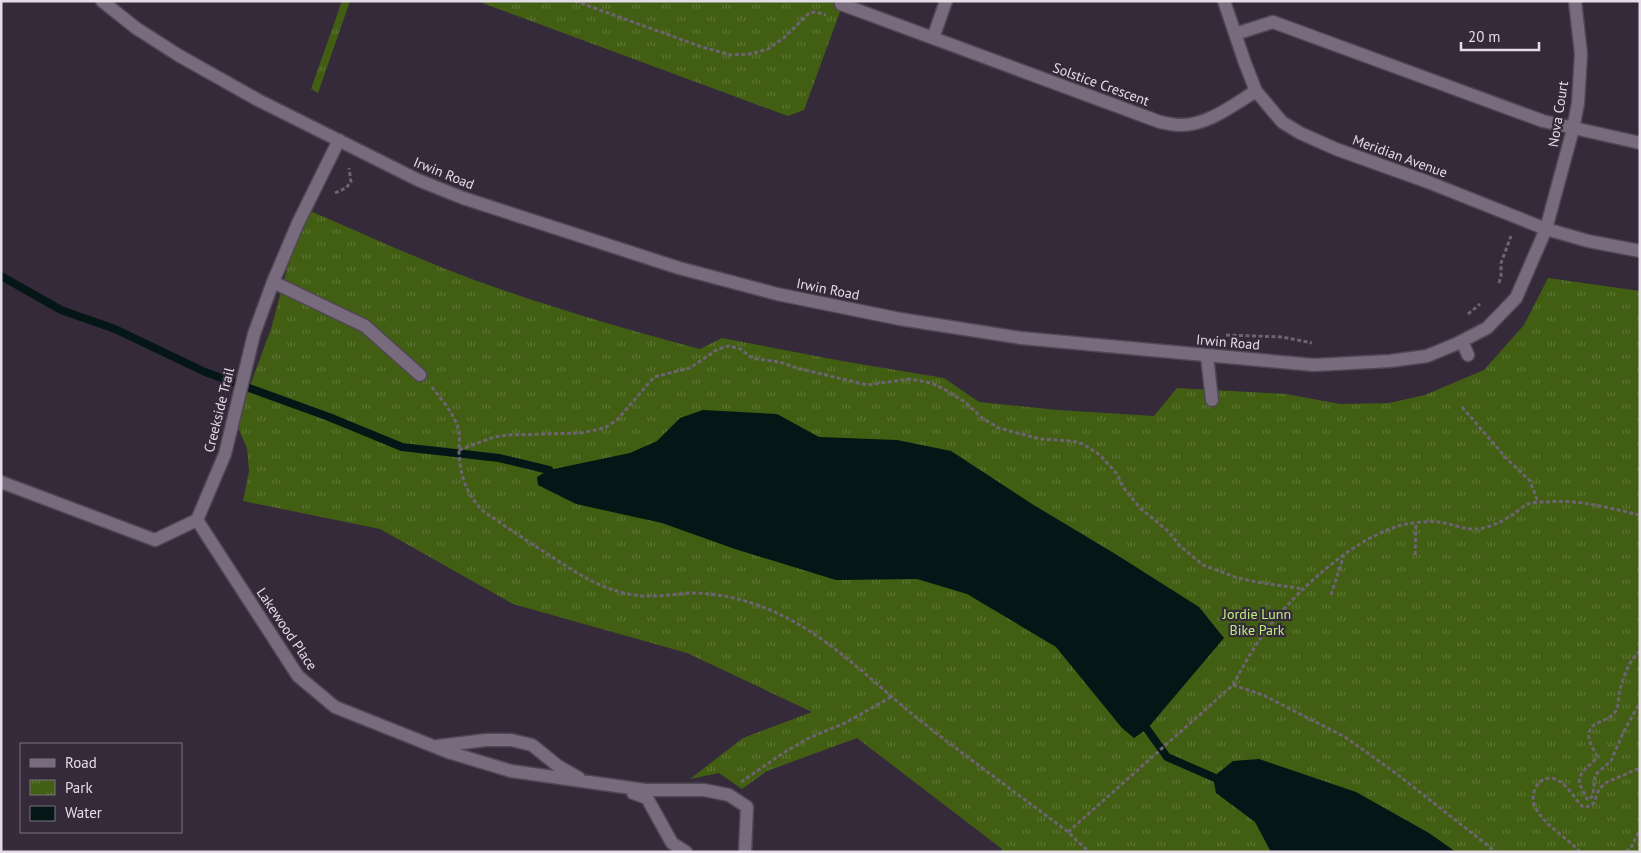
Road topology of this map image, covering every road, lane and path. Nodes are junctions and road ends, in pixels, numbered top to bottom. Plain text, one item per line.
1 (102, 1) edge
2 (576, 1) edge
3 (946, 1) edge
4 (1224, 1) edge
5 (1575, 1) edge
6 (841, 4) dead end
7 (833, 17) dead end
8 (1234, 34) junction
9 (933, 38) junction
10 (1256, 91) junction
11 (1573, 128) junction
12 (339, 140) junction
13 (1640, 142) edge
14 (1546, 229) junction
15 (1640, 251) edge
16 (1505, 252) dead end
17 (273, 282) junction
18 (1499, 285) dead end
19 (1482, 303) dead end
20 (1460, 319) dead end
21 (1217, 335) dead end
22 (1462, 341) junction
23 (1316, 344) dead end
24 (1468, 355) dead end
25 (1207, 356) junction
26 (420, 375) joint
27 (1212, 400) dead end
28 (1462, 407) dead end
29 (459, 450) junction
30 (1, 482) edge
31 (1538, 502) junction
32 (1640, 515) edge
33 (196, 520) junction
34 (1416, 523) junction
35 (1344, 555) junction
36 (1415, 555) dead end
37 (1304, 589) junction
38 (1331, 595) dead end
39 (1640, 652) edge
40 (1233, 685) junction
41 (893, 696) junction
42 (1640, 702) edge
43 (434, 746) junction
44 (1640, 768) edge
45 (586, 781) junction
46 (617, 786) junction
47 (724, 794) junction
48 (1640, 829) edge
49 (1068, 832) junction
50 (686, 852) edge
51 (745, 852) edge
52 (1088, 852) edge
53 (1496, 852) edge
54 (1580, 852) edge
55 (1626, 852) edge

1 - 12 street, Irwin Road
2 - 7 path
3 - 9 street
4 - 8 street, Meridian Avenue
5 - 11 street, Nova Court
6 - 9 street, Solstice Crescent
8 - 10 street, Meridian Avenue
8 - 11 street
9 - 10 street, Solstice Crescent
10 - 14 street, Meridian Avenue
11 - 13 street
11 - 14 street, Nova Court
12 - 17 street, Creekside Trail
12 - 25 street, Irwin Road
14 - 15 street, Meridian Avenue
14 - 22 street, Irwin Road
16 - 18 path
17 - 26 street
17 - 33 street, Creekside Trail
19 - 20 path
21 - 23 path
22 - 24 street
22 - 25 street, Irwin Road
25 - 27 street
26 - 29 path
28 - 31 path
29 - 37 path
29 - 41 path
30 - 33 street
31 - 32 path
31 - 34 path
33 - 43 street, Lakewood Place
34 - 35 path
34 - 36 path
35 - 37 path
35 - 38 path
37 - 40 path
39 - 42 path
40 - 49 path
40 - 53 path
41 - 47 path
41 - 49 path
43 - 45 street, Lakewood Place
43 - 45 street, Lakewood Place
44 - 54 path
45 - 46 street, Lakewood Place
46 - 47 street, Lakewood Place
46 - 50 street, Lakewood Place
47 - 51 street, Lakewood Place
48 - 55 path
49 - 52 path

